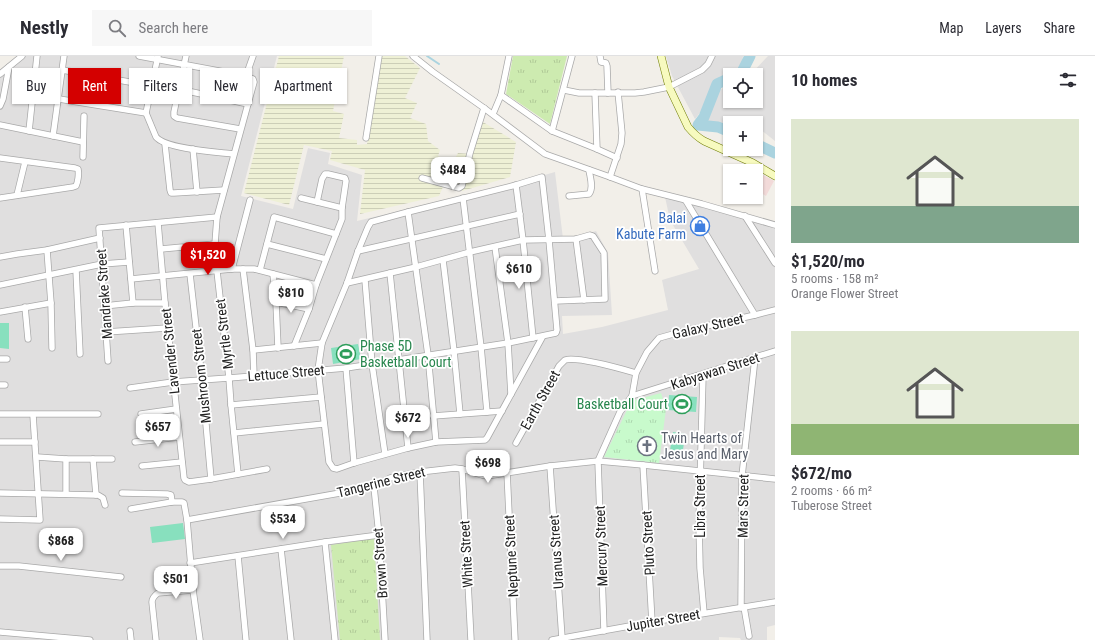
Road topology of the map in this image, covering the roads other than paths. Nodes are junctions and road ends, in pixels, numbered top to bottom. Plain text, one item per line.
1 (22, 56) edge
2 (37, 56) edge
3 (64, 56) edge
4 (139, 56) edge
5 (186, 56) edge
6 (253, 56) edge
7 (379, 56) edge
8 (413, 56) edge
9 (509, 56) edge
10 (572, 56) edge
11 (600, 56) edge
12 (661, 56) edge
13 (712, 56) edge
14 (158, 58) edge
15 (184, 64) junction
16 (9, 67) junction
17 (156, 68) edge
18 (183, 68) edge
19 (205, 68) edge
20 (249, 68) edge
21 (62, 70) junction
22 (0, 74) edge
23 (252, 79) edge
24 (129, 82) edge
25 (669, 87) junction
26 (60, 89) edge
27 (252, 89) edge
28 (564, 90) junction
29 (618, 92) junction
30 (595, 93) junction
31 (608, 93) junction
32 (501, 96) junction
33 (60, 99) edge
34 (58, 104) edge
35 (148, 104) edge
36 (175, 104) edge
37 (248, 104) edge
38 (0, 106) edge
39 (484, 108) junction
40 (146, 113) junction
41 (493, 114) junction
42 (84, 116) dead end
43 (0, 125) edge
44 (240, 129) junction
45 (29, 130) junction
46 (552, 131) junction
47 (53, 136) junction
48 (366, 138) dead end
49 (83, 142) junction
50 (165, 144) junction
51 (193, 149) junction
52 (597, 149) junction
53 (233, 154) junction
54 (83, 157) dead end
55 (0, 158) edge
56 (617, 158) junction
57 (25, 162) junction
58 (589, 170) junction
59 (775, 176) edge
60 (610, 177) junction
61 (422, 178) dead end
62 (516, 185) junction
63 (642, 189) junction
64 (224, 190) junction
65 (197, 192) junction
66 (17, 195) junction
67 (569, 196) dead end
68 (0, 198) edge
69 (301, 198) dead end
70 (463, 198) junction
71 (250, 200) dead end
72 (686, 201) junction
73 (317, 202) junction
74 (342, 208) junction
75 (408, 212) junction
76 (520, 214) junction
77 (745, 216) junction
78 (217, 218) junction
79 (158, 223) junction
80 (126, 225) junction
81 (775, 225) edge
82 (466, 226) junction
83 (336, 234) junction
84 (100, 238) junction
85 (412, 239) junction
86 (576, 239) junction
87 (523, 240) junction
88 (549, 240) junction
89 (215, 244) junction
90 (267, 244) junction
91 (495, 247) junction
92 (161, 249) junction
93 (47, 250) junction
94 (358, 251) junction
95 (470, 252) junction
96 (0, 257) edge
97 (326, 259) junction
98 (443, 260) junction
99 (129, 262) junction
100 (775, 263) edge
101 (102, 264) junction
102 (416, 267) junction
103 (232, 269) junction
104 (243, 269) junction
105 (76, 270) junction
106 (260, 270) junction
107 (217, 271) junction
108 (656, 271) dead end
109 (390, 273) junction
110 (190, 274) junction
111 (273, 274) junction
112 (49, 275) junction
113 (163, 276) junction
114 (131, 278) junction
115 (365, 280) junction
116 (347, 283) junction
117 (0, 285) edge
118 (316, 286) junction
119 (584, 300) junction
120 (555, 301) junction
121 (276, 302) junction
122 (51, 303) junction
123 (133, 303) junction
124 (165, 303) junction
125 (104, 306) junction
126 (25, 308) junction
127 (309, 309) junction
128 (775, 310) edge
129 (0, 312) edge
130 (755, 316) junction
131 (167, 328) junction
132 (106, 332) junction
133 (544, 336) junction
134 (533, 338) junction
135 (28, 339) dead end
136 (508, 343) junction
137 (322, 344) junction
138 (294, 346) junction
139 (481, 347) junction
140 (52, 348) dead end
141 (278, 348) junction
142 (253, 350) junction
143 (454, 351) junction
144 (775, 351) edge
145 (80, 354) dead end
146 (428, 355) junction
147 (0, 358) edge
148 (755, 358) junction
149 (7, 359) dead end
150 (399, 359) junction
151 (108, 361) dead end
152 (372, 364) junction
153 (346, 368) junction
154 (318, 370) junction
155 (636, 373) junction
156 (702, 375) junction
157 (254, 376) junction
158 (229, 378) junction
159 (202, 380) junction
160 (173, 382) junction
161 (130, 388) dead end
162 (512, 394) junction
163 (632, 396) junction
164 (321, 397) junction
165 (231, 405) junction
166 (176, 409) junction
167 (502, 411) junction
168 (487, 412) junction
169 (0, 414) edge
170 (98, 414) dead end
171 (141, 414) dead end
172 (460, 414) junction
173 (33, 415) junction
174 (433, 416) junction
175 (324, 424) junction
176 (234, 433) junction
177 (179, 437) junction
178 (0, 442) edge
179 (35, 442) junction
180 (135, 442) dead end
181 (436, 442) junction
182 (516, 443) dead end
183 (408, 448) junction
184 (385, 454) junction
185 (37, 457) junction
186 (66, 459) junction
187 (93, 459) junction
188 (112, 459) dead end
189 (598, 460) junction
190 (182, 462) junction
191 (354, 463) junction
192 (644, 464) junction
193 (142, 466) dead end
194 (550, 466) junction
195 (267, 469) dead end
196 (462, 469) junction
197 (420, 472) junction
198 (507, 472) junction
199 (700, 472) junction
200 (238, 474) junction
201 (742, 476) junction
202 (211, 479) junction
203 (775, 479) edge
204 (374, 487) junction
205 (0, 493) edge
206 (122, 493) dead end
207 (39, 494) junction
208 (66, 494) junction
209 (96, 495) junction
210 (172, 502) junction
211 (105, 505) dead end
212 (131, 509) dead end
213 (0, 519) edge
214 (187, 520) junction
215 (379, 535) junction
216 (325, 542) junction
217 (281, 550) junction
218 (238, 556) junction
219 (190, 563) junction
220 (0, 566) edge
221 (121, 577) dead end
222 (193, 590) junction
223 (775, 602) edge
224 (743, 607) junction
225 (704, 613) junction
226 (652, 622) junction
227 (130, 630) dead end
228 (604, 631) junction
229 (0, 632) edge
230 (749, 636) dead end
231 (562, 638) junction
232 (65, 639) edge
233 (90, 640) edge
234 (131, 640) edge
235 (156, 640) edge
236 (200, 640) edge
237 (246, 640) edge
238 (291, 640) edge
239 (335, 640) edge
240 (385, 640) edge
241 (427, 640) edge
242 (471, 640) edge
243 (515, 640) edge
244 (552, 640) edge

1 - 16 street
2 - 45 street
3 - 21 street
4 - 14 street
5 - 15 street
6 - 20 street
7 - 48 street
8 - 39 street
9 - 32 street
10 - 28 street
11 - 31 street
12 - 25 main road
13 - 25 street
14 - 15 street
14 - 17 street
15 - 18 street
15 - 19 street
16 - 22 street
16 - 38 street
21 - 24 street
21 - 26 street
23 - 27 street, Myrtle Street
25 - 29 street
25 - 59 main road
28 - 30 street
28 - 46 street
29 - 31 street
29 - 56 street
30 - 31 street
30 - 52 street
32 - 41 street
32 - 46 street
33 - 40 street
34 - 47 street
35 - 40 street
36 - 44 street
37 - 44 street, Myrtle Street
39 - 41 street
39 - 61 street
40 - 50 street
41 - 58 street
42 - 49 street
43 - 45 street
44 - 53 street, Myrtle Street
45 - 47 street
46 - 52 street
47 - 49 street
49 - 54 street
50 - 51 street
50 - 65 street
51 - 53 street
51 - 65 street
52 - 56 street
53 - 64 street, Myrtle Street
55 - 57 street
56 - 60 street
57 - 66 street
57 - 66 street
58 - 60 street
58 - 67 street
60 - 63 street
62 - 70 street
62 - 76 street
62 - 88 street
63 - 72 street
63 - 108 street
64 - 65 street
64 - 78 street, Myrtle Street
66 - 68 street
69 - 73 street
70 - 75 street
70 - 82 street
71 - 103 street
72 - 77 street
72 - 130 street
73 - 74 street
73 - 74 street
74 - 83 street
75 - 85 street
75 - 94 street
76 - 82 street
76 - 87 street
77 - 81 street
77 - 100 street
78 - 79 street
78 - 89 street, Myrtle Street
79 - 80 street
79 - 92 street, Lavender Street
80 - 84 street, Mandrake Street
80 - 99 street
82 - 85 street
82 - 95 street
83 - 90 street
83 - 97 street
84 - 93 street
84 - 101 street, Mandrake Street
85 - 94 street
85 - 102 street
86 - 88 street
86 - 119 street
86 - 119 street
87 - 88 street
87 - 91 street
87 - 134 street
88 - 120 street
89 - 92 street
89 - 107 street, Myrtle Street
90 - 97 street
90 - 106 street
91 - 95 street
91 - 136 street
92 - 113 street, Lavender Street
93 - 96 street
93 - 112 street
94 - 116 street
95 - 98 street
95 - 139 street
97 - 118 street
98 - 102 street
98 - 143 street
99 - 101 street
99 - 114 street
101 - 105 street
101 - 125 street, Mandrake Street
102 - 109 street
102 - 146 street
103 - 104 street
103 - 107 street
104 - 106 street
104 - 142 street
105 - 112 street
105 - 145 street
106 - 111 street
107 - 110 street
107 - 158 street, Myrtle Street
109 - 115 street
109 - 150 street
110 - 113 street
110 - 159 street, Mushroom Street
111 - 118 street
111 - 121 street
112 - 117 street
112 - 122 street
113 - 114 street
113 - 124 street, Lavender Street
114 - 123 street
115 - 116 street
115 - 152 street
116 - 137 street
118 - 127 street
119 - 120 street
120 - 133 street, Lettuce Street
121 - 127 street
121 - 141 street
122 - 126 street
122 - 140 street
123 - 124 street
123 - 125 street
124 - 131 street, Lavender Street
125 - 132 street, Mandrake Street
126 - 129 street
126 - 135 street
127 - 138 street
128 - 130 street, Galaxy Street
130 - 155 street, Galaxy Street
131 - 132 street
131 - 160 street, Lavender Street
132 - 151 street, Mandrake Street
133 - 134 street, Lettuce Street
133 - 162 street
134 - 136 street, Lettuce Street
136 - 139 street, Lettuce Street
136 - 162 street
137 - 138 street
137 - 154 street
138 - 141 street
139 - 143 street, Lettuce Street
139 - 168 street
141 - 142 street
142 - 157 street
143 - 146 street, Lettuce Street
143 - 172 street
144 - 148 street, Kabyawan Street
146 - 150 street, Lettuce Street
146 - 174 street
147 - 149 street
148 - 156 street, Kabyawan Street
148 - 201 street, Mars Street
150 - 152 street, Lettuce Street
150 - 183 street
152 - 153 street, Lettuce Street
152 - 184 street
153 - 154 street, Lettuce Street
153 - 191 street
154 - 157 street, Lettuce Street
154 - 164 street
155 - 163 street, Galaxy Street
155 - 182 street, Earth Street
156 - 163 street, Kabyawan Street
156 - 199 street, Libra Street
157 - 158 street, Lettuce Street
158 - 159 street, Lettuce Street
158 - 165 street, Myrtle Street
159 - 160 street, Lettuce Street
159 - 202 street, Mushroom Street
160 - 161 street, Lettuce Street
160 - 166 street, Lavender Street
162 - 167 street
163 - 189 street
164 - 165 street
164 - 175 street
165 - 176 street, Myrtle Street
166 - 171 street
166 - 177 street, Lavender Street
167 - 168 street
167 - 181 street
168 - 172 street
169 - 173 street
170 - 173 street
172 - 174 street
173 - 179 street
174 - 181 street
175 - 176 street
175 - 191 street
176 - 200 street, Myrtle Street
177 - 180 street
177 - 190 street, Lavender Street
178 - 179 street
179 - 185 street
181 - 183 street
183 - 184 street
184 - 191 street
185 - 186 street
185 - 207 street
186 - 187 street
186 - 208 street
187 - 188 street
187 - 209 street
189 - 192 street, Tangerine Street
189 - 194 street, Tangerine Street
189 - 228 street, Mercury Street
190 - 193 street
190 - 202 street, Lavender Street
192 - 199 street, Tangerine Street
192 - 226 street, Pluto Street
194 - 198 street, Tangerine Street
194 - 231 street, Uranus Street
195 - 200 street
196 - 197 street, Tangerine Street
196 - 198 street, Tangerine Street
196 - 242 street, White Street
197 - 204 street, Tangerine Street
197 - 241 street
198 - 243 street, Neptune Street
199 - 201 street, Tangerine Street
199 - 225 street, Libra Street
200 - 202 street
201 - 203 street, Tangerine Street
201 - 224 street, Mars Street
204 - 214 street, Tangerine Street
204 - 215 street, Brown Street
205 - 207 street
206 - 210 street
207 - 208 street
207 - 213 street
208 - 209 street
209 - 211 street
210 - 212 street
210 - 214 street
214 - 219 street
215 - 216 street
215 - 240 street, Brown Street
216 - 217 street
216 - 239 street
217 - 218 street
217 - 238 street
218 - 219 street
218 - 237 street
219 - 222 street
220 - 221 street
222 - 235 street
222 - 236 street
223 - 224 street, Jupiter Street
224 - 225 street, Jupiter Street
224 - 230 street, Mars Street
225 - 226 street, Jupiter Street
226 - 228 street, Jupiter Street
227 - 234 street
228 - 231 street, Jupiter Street
229 - 232 street
231 - 244 street, Jupiter Street
232 - 233 street

